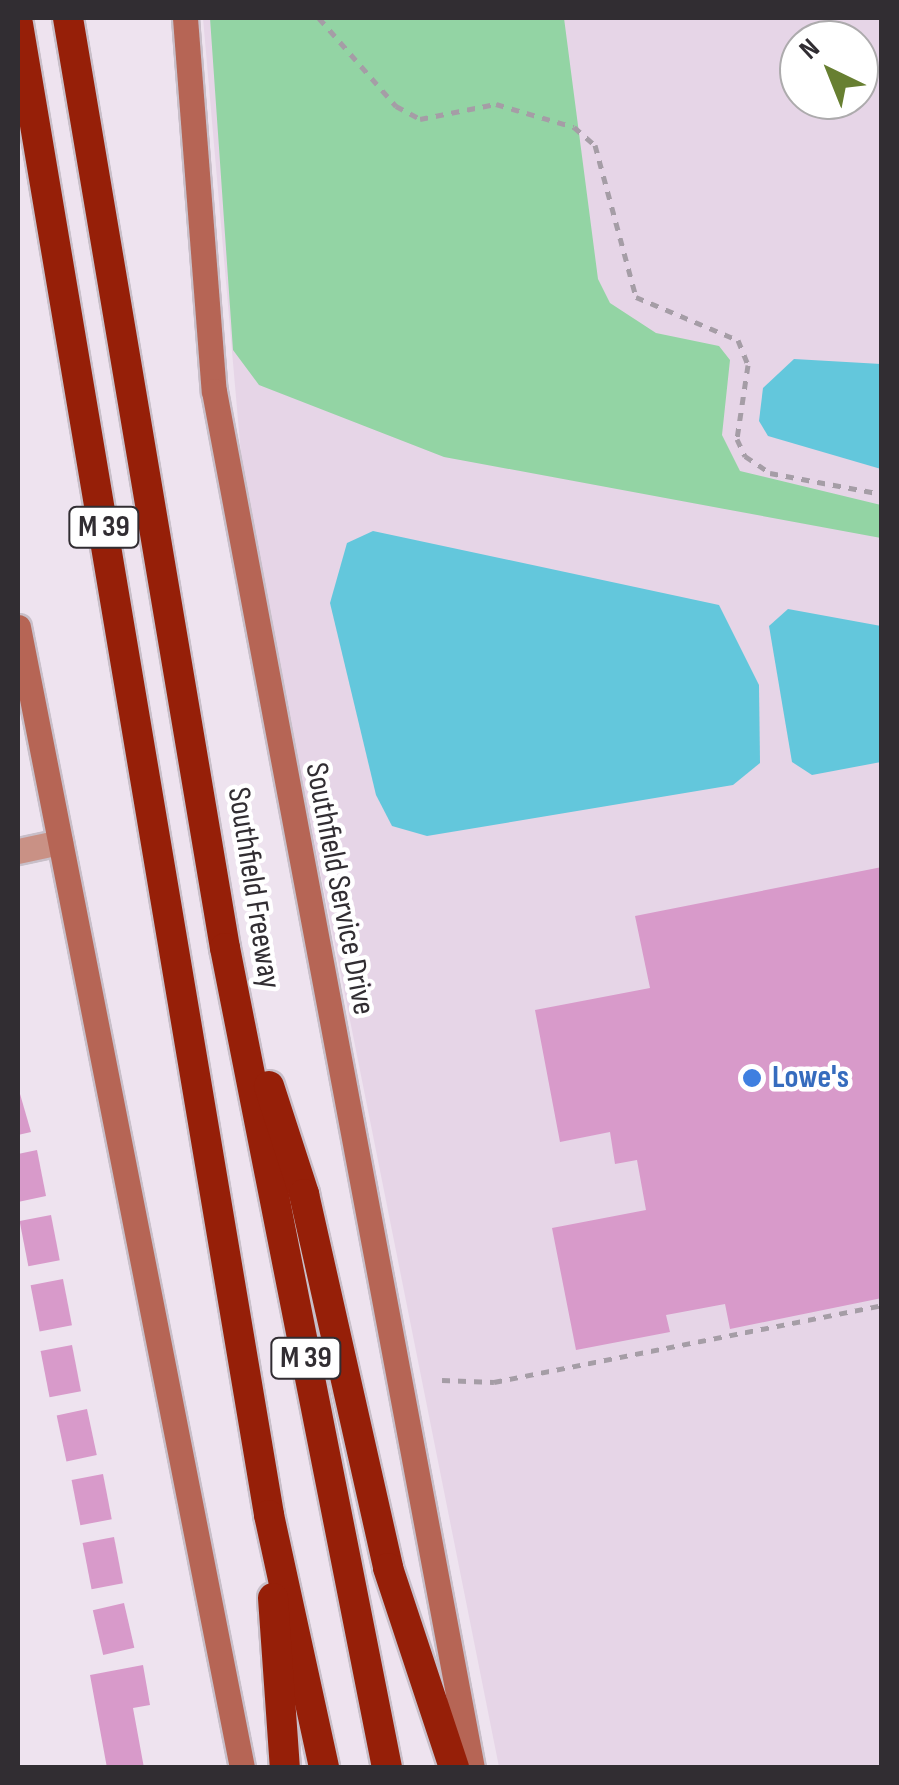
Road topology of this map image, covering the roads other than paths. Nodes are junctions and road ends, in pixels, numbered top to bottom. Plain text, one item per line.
1 (68, 18) edge
2 (185, 18) edge
3 (18, 24) edge
4 (18, 627) edge
5 (60, 842) junction
6 (18, 851) edge
7 (225, 948) junction
8 (270, 1514) junction
9 (242, 1768) edge
10 (286, 1768) edge
11 (324, 1768) edge
12 (387, 1768) edge
13 (454, 1768) edge
14 (472, 1768) edge

1 - 7 highway, Southfield Freeway / M 39
2 - 14 main road, Southfield Service Drive
3 - 8 highway, M 39
4 - 5 main road
5 - 6 street
5 - 9 main road
7 - 12 highway, Southfield Freeway / M 39
7 - 13 highway
8 - 10 highway
8 - 11 highway, M 39

